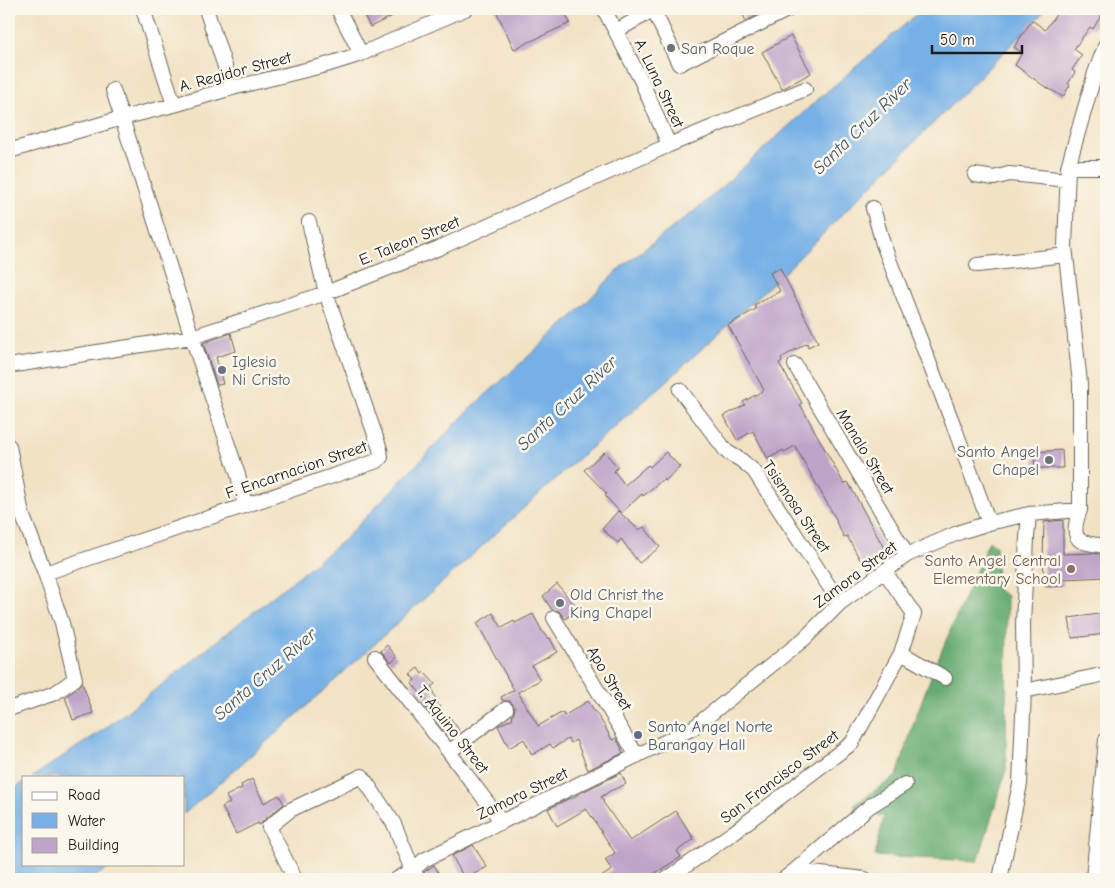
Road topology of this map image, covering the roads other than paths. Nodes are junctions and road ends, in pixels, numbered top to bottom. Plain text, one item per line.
1 (143, 9) edge
2 (206, 9) edge
3 (338, 9) edge
4 (465, 9) edge
5 (604, 9) edge
6 (654, 9) edge
7 (789, 9) edge
8 (616, 31) junction
9 (1106, 44) edge
10 (361, 54) junction
11 (232, 88) junction
12 (805, 89) dead end
13 (113, 90) dead end
14 (174, 106) junction
15 (122, 118) junction
16 (669, 145) junction
17 (9, 151) edge
18 (1106, 167) edge
19 (1067, 174) junction
20 (975, 176) dead end
21 (873, 208) dead end
22 (308, 222) dead end
23 (1066, 255) junction
24 (977, 265) dead end
25 (326, 293) junction
26 (192, 337) junction
27 (795, 365) dead end
28 (9, 366) edge
29 (680, 390) dead end
30 (9, 446) edge
31 (246, 505) junction
32 (1080, 510) junction
33 (1029, 514) junction
34 (16, 516) edge
35 (989, 523) junction
36 (1106, 546) edge
37 (907, 555) junction
38 (885, 572) junction
39 (45, 573) junction
40 (840, 603) junction
41 (554, 618) dead end
42 (901, 653) junction
43 (375, 657) dead end
44 (1106, 674) edge
45 (945, 678) dead end
46 (1024, 691) junction
47 (506, 709) dead end
48 (9, 710) edge
49 (1106, 740) edge
50 (449, 752) junction
51 (637, 756) junction
52 (906, 784) dead end
53 (502, 822) junction
54 (415, 875) edge
55 (789, 875) edge
56 (295, 879) edge
57 (398, 879) edge
58 (667, 879) edge
59 (865, 879) edge
60 (1000, 879) edge
61 (1094, 879) edge

1 - 14 street
2 - 11 street
3 - 10 street
4 - 10 street, A. Regidor Street
5 - 8 street, A. Luna Street
6 - 7 street
6 - 8 street
8 - 16 street, A. Luna Street
9 - 19 street
10 - 11 street, A. Regidor Street
11 - 14 street, A. Regidor Street
12 - 16 street, E. Taleon Street
13 - 15 street
14 - 15 street, A. Regidor Street
15 - 17 street, A. Regidor Street
15 - 26 street
16 - 25 street, E. Taleon Street
18 - 19 street
19 - 20 street
19 - 23 street
21 - 35 street
22 - 25 street, F. Encarnacion Street
23 - 24 street
23 - 32 street
25 - 26 street, E. Taleon Street
25 - 31 street, F. Encarnacion Street
26 - 28 street, E. Taleon Street
26 - 31 street
27 - 37 street, Manalo Street
29 - 40 street, Tsismosa Street
30 - 34 street
31 - 39 street, F. Encarnacion Street
32 - 33 street, Zamora Street
32 - 36 street
33 - 35 street, Zamora Street
33 - 46 street
34 - 39 street
35 - 37 street, Zamora Street
37 - 38 street, Zamora Street
38 - 40 street, Zamora Street
38 - 42 street, San Francisco Street
39 - 48 street
40 - 51 street, Zamora Street
41 - 51 street, Apo Street
42 - 45 street
42 - 58 street, San Francisco Street
43 - 50 street, T. Aquino Street
44 - 46 street
46 - 60 street
47 - 50 street
49 - 61 street
50 - 53 street, T. Aquino Street
51 - 53 street, Zamora Street
52 - 55 street
53 - 54 street, Zamora Street
54 - 56 street
54 - 57 street, Zamora Street
55 - 59 street

